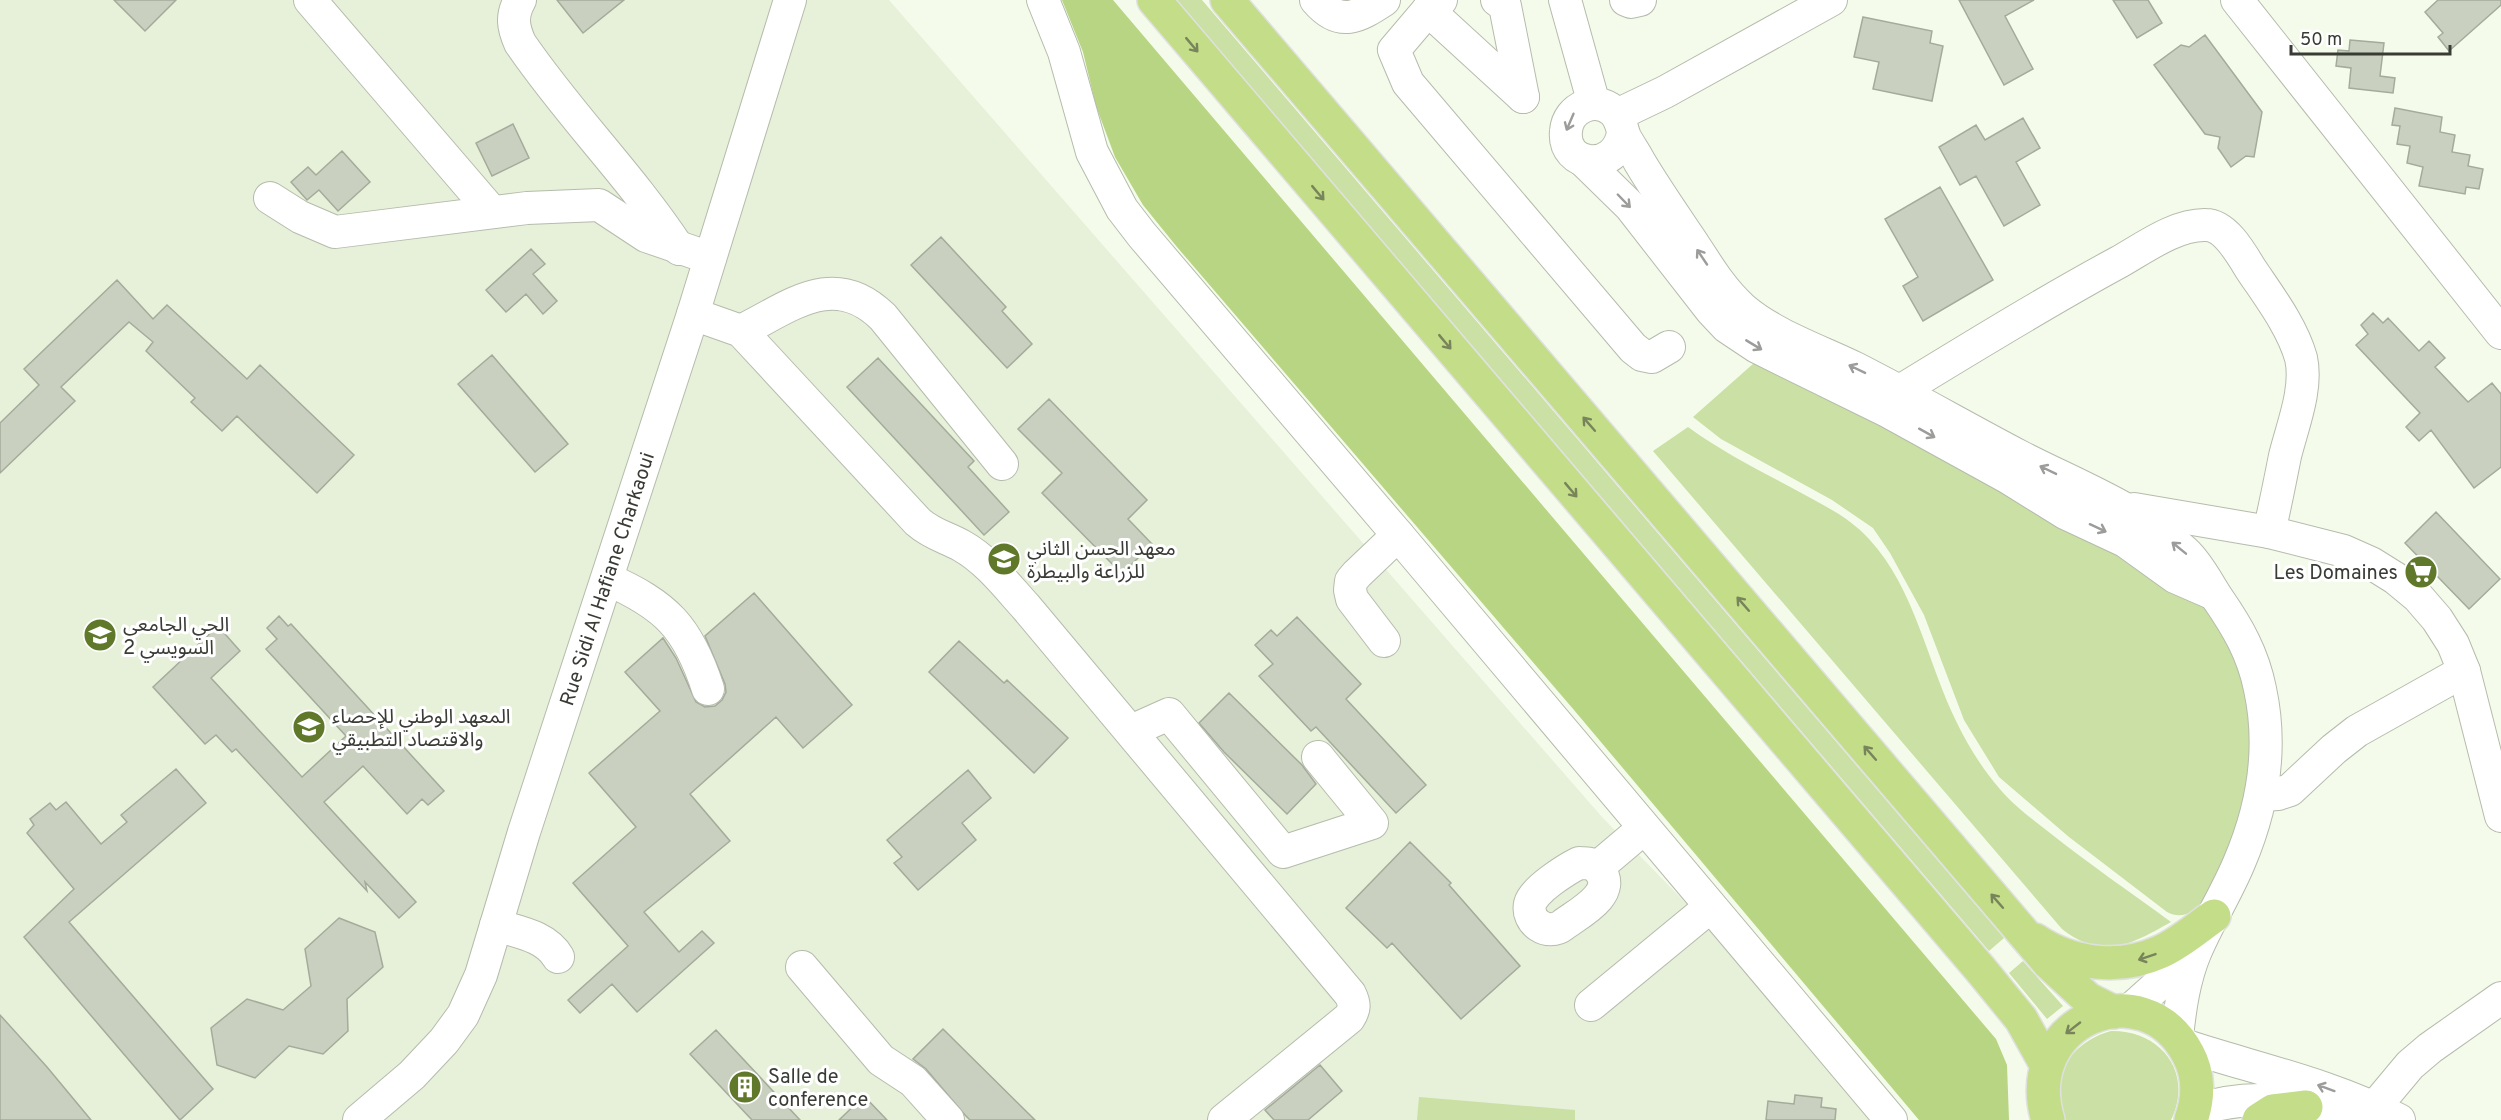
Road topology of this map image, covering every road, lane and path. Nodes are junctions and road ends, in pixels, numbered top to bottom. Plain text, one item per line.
1 (310, 0) edge
2 (520, 0) edge
3 (790, 0) edge
4 (1043, 0) edge
5 (1154, 0) edge
6 (1227, 0) edge
7 (1317, 0) edge
8 (1384, 0) edge
9 (1564, 0) edge
10 (1626, 0) edge
11 (1640, 0) edge
12 (1831, 0) edge
13 (2237, 0) edge
14 (1509, 2) edge
15 (1434, 5) edge
16 (1612, 118) junction
17 (1582, 160) junction
18 (270, 198) dead end
19 (492, 212) junction
20 (679, 249) junction
21 (711, 258) junction
22 (693, 314) junction
23 (741, 331) junction
24 (2501, 333) edge
25 (1669, 347) dead end
26 (1900, 391) junction
27 (1002, 464) dead end
28 (2118, 507) junction
29 (2270, 532) junction
30 (1398, 535) junction
31 (607, 579) junction
32 (2214, 594) junction
33 (1384, 641) dead end
34 (2464, 671) junction
35 (708, 689) dead end
36 (1131, 731) junction
37 (1318, 757) dead end
38 (2262, 795) junction
39 (2501, 816) edge
40 (1643, 829) junction
41 (1598, 867) dead end
42 (1710, 907) junction
43 (2214, 916) junction
44 (496, 925) junction
45 (2025, 933) junction
46 (2196, 952) junction
47 (558, 957) dead end
48 (802, 967) dead end
49 (2501, 998) edge
50 (1591, 1005) dead end
51 (2121, 1012) junction
52 (2180, 1041) junction
53 (2046, 1064) junction
54 (2306, 1107) junction
55 (2042, 1114) edge
56 (2379, 1116) edge
57 (2192, 1118) edge
58 (359, 1120) edge
59 (948, 1120) edge
60 (1224, 1120) edge
61 (1891, 1120) edge
62 (2259, 1120) edge
63 (2345, 1120) edge

1 - 19 street
2 - 20 street
3 - 21 street, Rue Sidi Al Hafiane Charkaoui
4 - 30 street
5 -> 53 main road
45 -> 6 main road
7 - 8 street
9 - 16 street
10 - 11 street
12 - 16 street
13 - 24 street
14 - 15 street
15 - 25 street
16 - 17 street
16 -> 17 street
26 -> 16 street
17 -> 32 street
18 - 19 street
19 - 20 street
20 - 21 street
21 - 22 street, Rue Sidi Al Hafiane Charkaoui
22 - 23 street
22 - 31 street, Rue Sidi Al Hafiane Charkaoui
23 - 27 street
23 - 36 street
28 -> 26 street
26 - 29 street
28 - 29 street
32 -> 28 street
29 - 34 street
30 - 33 street
30 - 40 street
31 - 35 street
31 - 44 street, Rue Sidi Al Hafiane Charkaoui
32 - 38 street
34 - 38 street
34 - 39 street
36 - 37 street
36 - 60 street
38 - 43 street
40 - 41 street
40 - 42 street
42 - 50 street
42 - 61 street
43 -> 45 main road
43 - 46 street
44 - 47 street
44 - 58 street, Rue Sidi Al Hafiane Charkaoui
45 - 51 main road
46 - 51 street
46 - 52 street
48 - 59 street
49 - 56 street
51 - 52 main road
51 -> 53 main road
56 -> 52 street
52 - 57 main road
53 - 55 main road
54 - 57 street
54 - 62 main road
54 - 63 street

